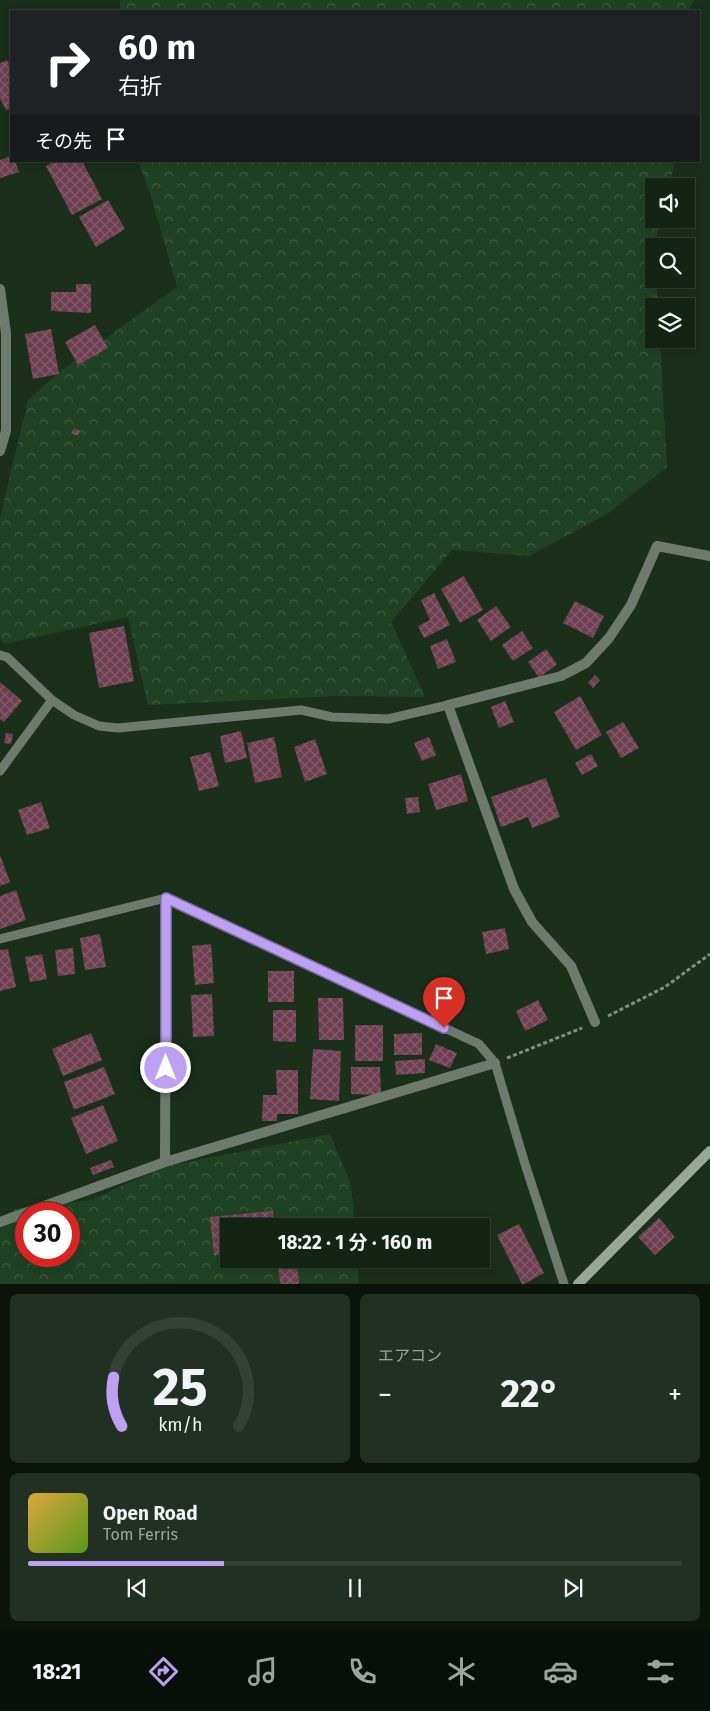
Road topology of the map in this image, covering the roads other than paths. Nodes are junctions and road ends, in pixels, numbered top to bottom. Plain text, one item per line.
1 (0, 290) edge
2 (0, 450) edge
3 (710, 556) edge
4 (0, 655) edge
5 (52, 700) junction
6 (448, 705) junction
7 (0, 771) edge
8 (166, 898) junction
9 (0, 939) edge
10 (595, 1022) dead end
11 (495, 1063) junction
12 (710, 1150) edge
13 (165, 1162) junction
14 (0, 1222) edge
15 (564, 1284) edge
16 (578, 1284) edge

1 - 2 street
3 - 6 street
4 - 5 lane
5 - 6 lane
5 - 7 lane
6 - 10 street
8 - 9 lane
8 - 11 lane
8 - 13 street
11 - 13 street
11 - 15 lane
12 - 16 street
13 - 14 street

